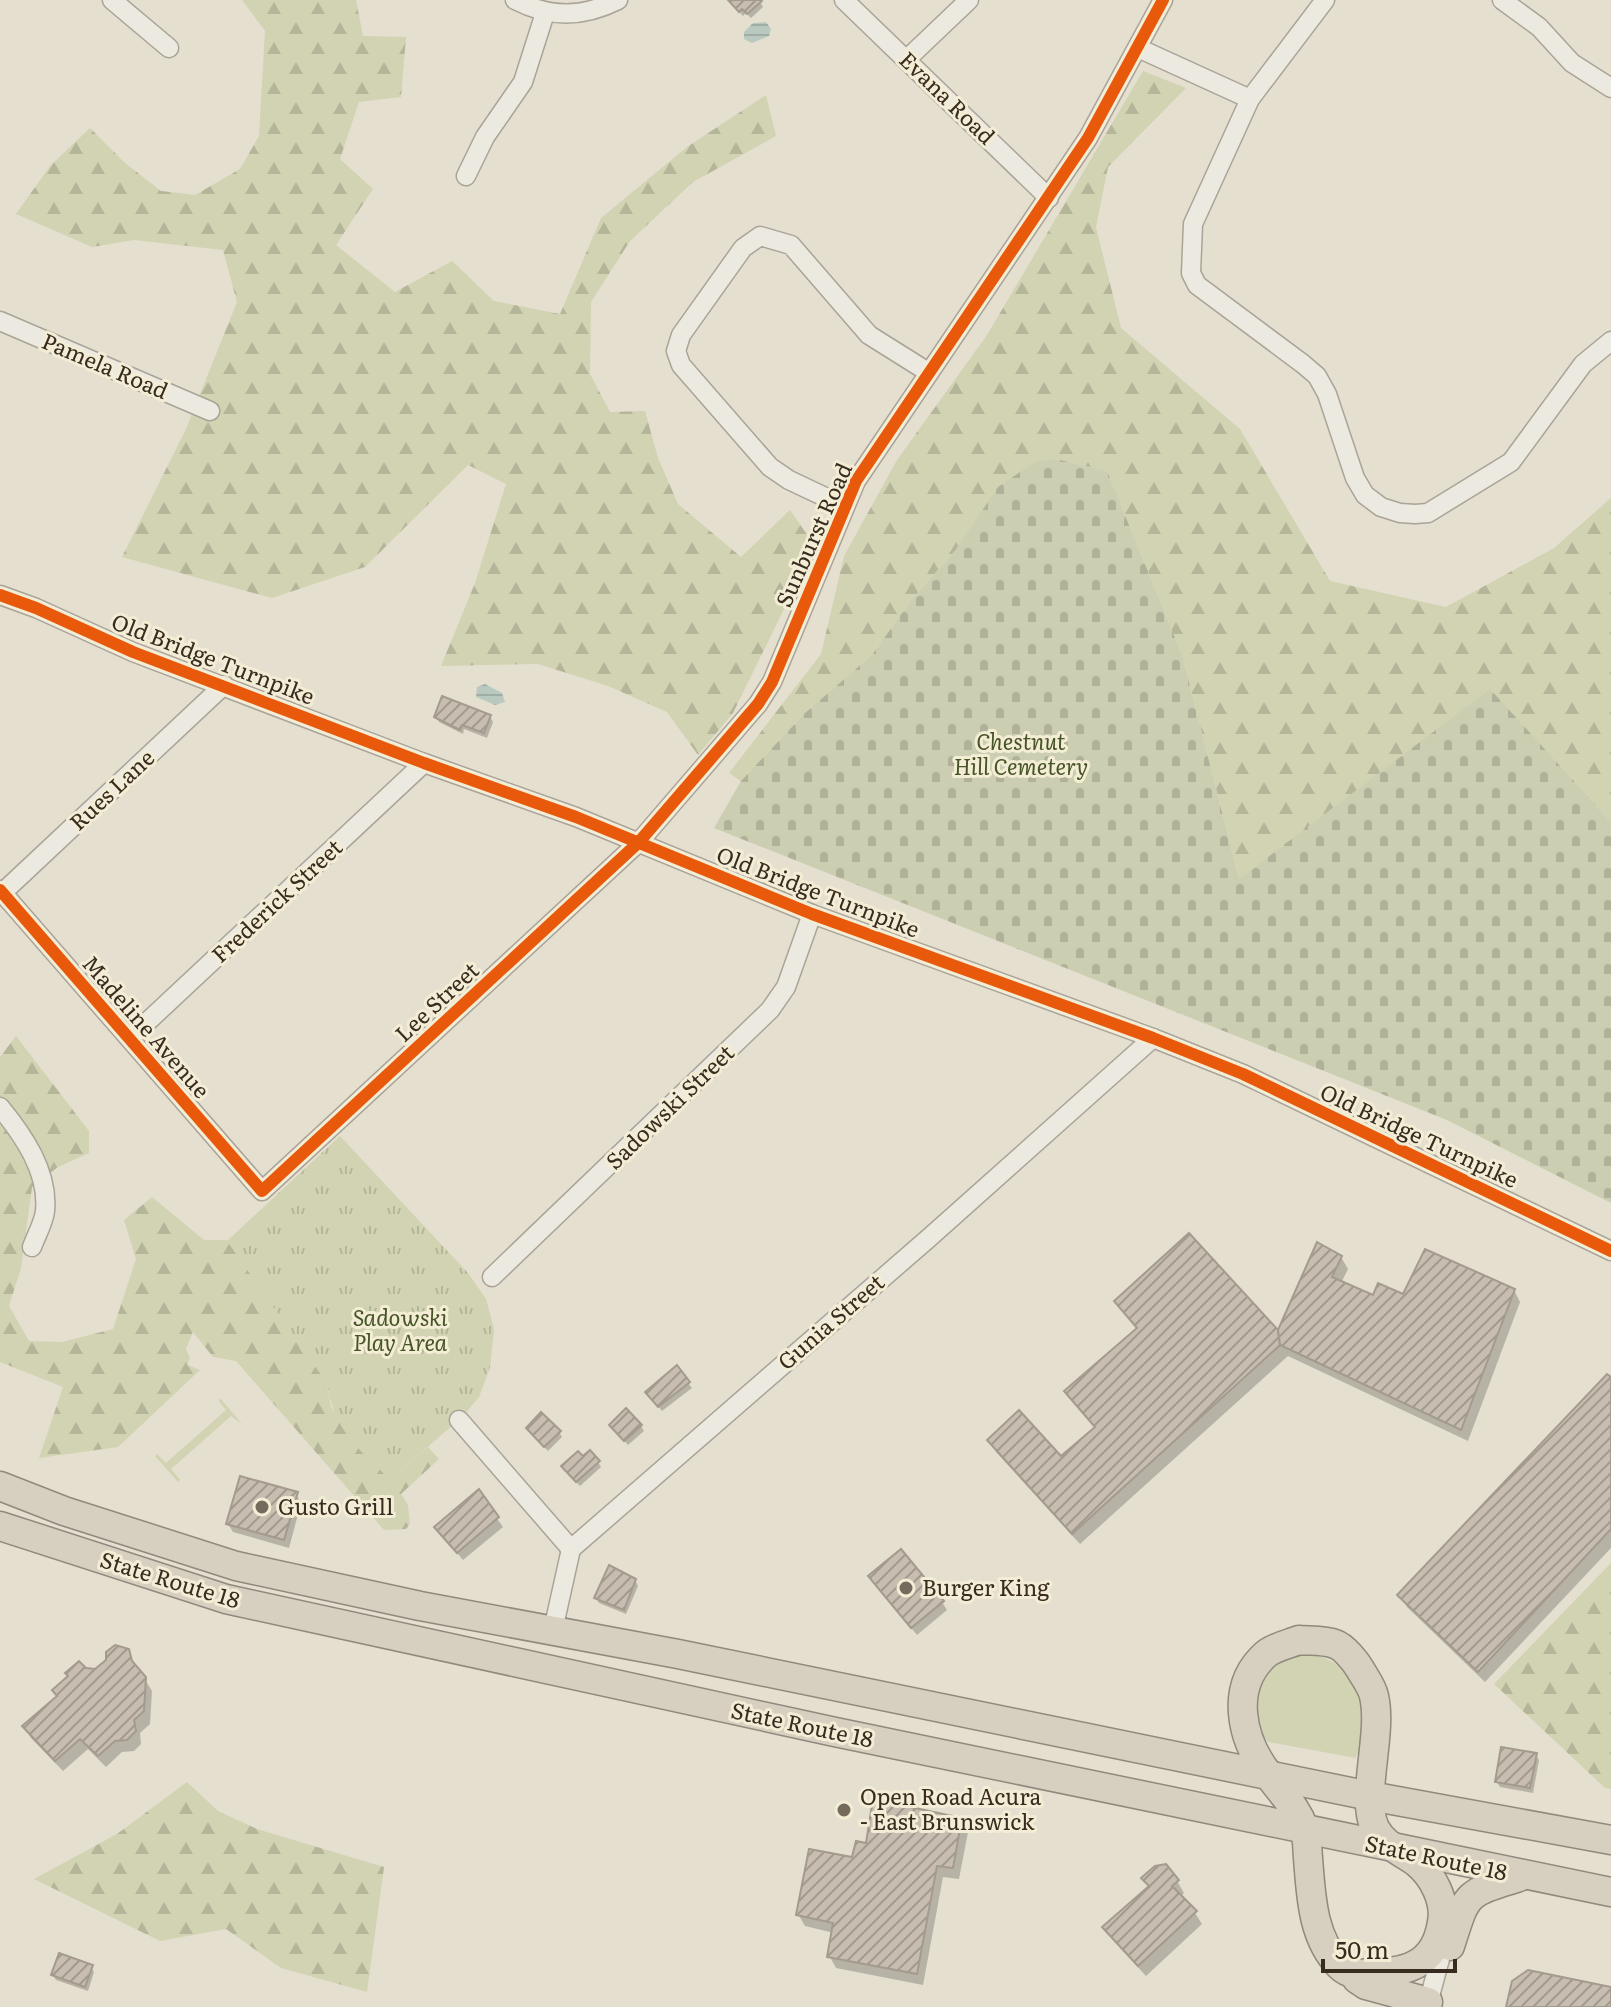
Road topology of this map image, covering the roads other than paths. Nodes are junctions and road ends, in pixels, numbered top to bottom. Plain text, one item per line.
1 (112, 0) edge
2 (515, 0) edge
3 (618, 0) edge
4 (844, 0) edge
5 (969, 0) edge
6 (1163, 0) edge
7 (1325, 0) edge
8 (1502, 0) edge
9 (545, 13) junction
10 (169, 48) dead end
11 (1138, 48) junction
12 (907, 59) junction
13 (1611, 88) edge
14 (1250, 99) junction
15 (466, 176) dead end
16 (1049, 198) junction
17 (0, 321) edge
18 (1611, 341) edge
19 (928, 372) junction
20 (210, 411) dead end
21 (844, 506) junction
22 (0, 595) edge
23 (224, 685) junction
24 (424, 763) junction
25 (639, 842) junction
26 (1, 893) edge
27 (812, 914) junction
28 (130, 1038) junction
29 (1153, 1038) junction
30 (0, 1107) edge
31 (262, 1191) joint
32 (32, 1247) dead end
33 (1611, 1251) edge
34 (492, 1277) dead end
35 (459, 1420) dead end
36 (0, 1486) edge
37 (0, 1526) edge
38 (571, 1549) junction
39 (553, 1630) junction
40 (1267, 1773) junction
41 (1370, 1796) junction
42 (1306, 1831) junction
43 (1611, 1840) edge
44 (1393, 1849) junction
45 (1523, 1876) junction
46 (1611, 1892) edge
47 (1437, 1953) junction
48 (1351, 1974) junction
49 (1428, 2004) edge

1 - 10 street
2 - 9 street
3 - 9 street
4 - 12 street, Evana Road
5 - 12 street
6 - 11 street, Sunburst Road
7 - 14 street
8 - 13 street
9 - 15 street
11 - 14 street
11 - 16 street, Sunburst Road
12 - 16 street, Evana Road
14 - 18 street
16 - 19 street, Sunburst Road
17 - 20 street, Pamela Road
19 - 21 street, Sunburst Road
19 - 21 street
21 - 25 street, Sunburst Road
22 - 23 street, Old Bridge Turnpike
23 - 24 street, Old Bridge Turnpike
23 - 26 street, Rues Lane
24 - 25 street, Old Bridge Turnpike
24 - 28 street, Frederick Street
25 - 27 street, Old Bridge Turnpike
25 - 31 street, Lee Street
26 - 28 street, Madeline Avenue
27 - 29 street, Old Bridge Turnpike
27 - 34 street, Sadowski Street
28 - 31 street, Madeline Avenue
29 - 33 street, Old Bridge Turnpike
29 - 38 street, Gunia Street
30 - 32 street
35 - 38 street
36 - 39 highway, State Route 18
37 - 42 highway, State Route 18
38 - 39 street
39 - 40 highway, State Route 18
40 - 41 highway, State Route 18
40 - 41 highway
40 - 42 highway
41 - 43 highway, State Route 18
41 - 44 highway
42 - 44 highway, State Route 18
42 - 48 highway
44 - 45 highway, State Route 18
44 - 47 highway
45 - 46 highway, State Route 18
45 - 47 highway
47 - 48 highway
47 - 49 street
48 - 49 highway

